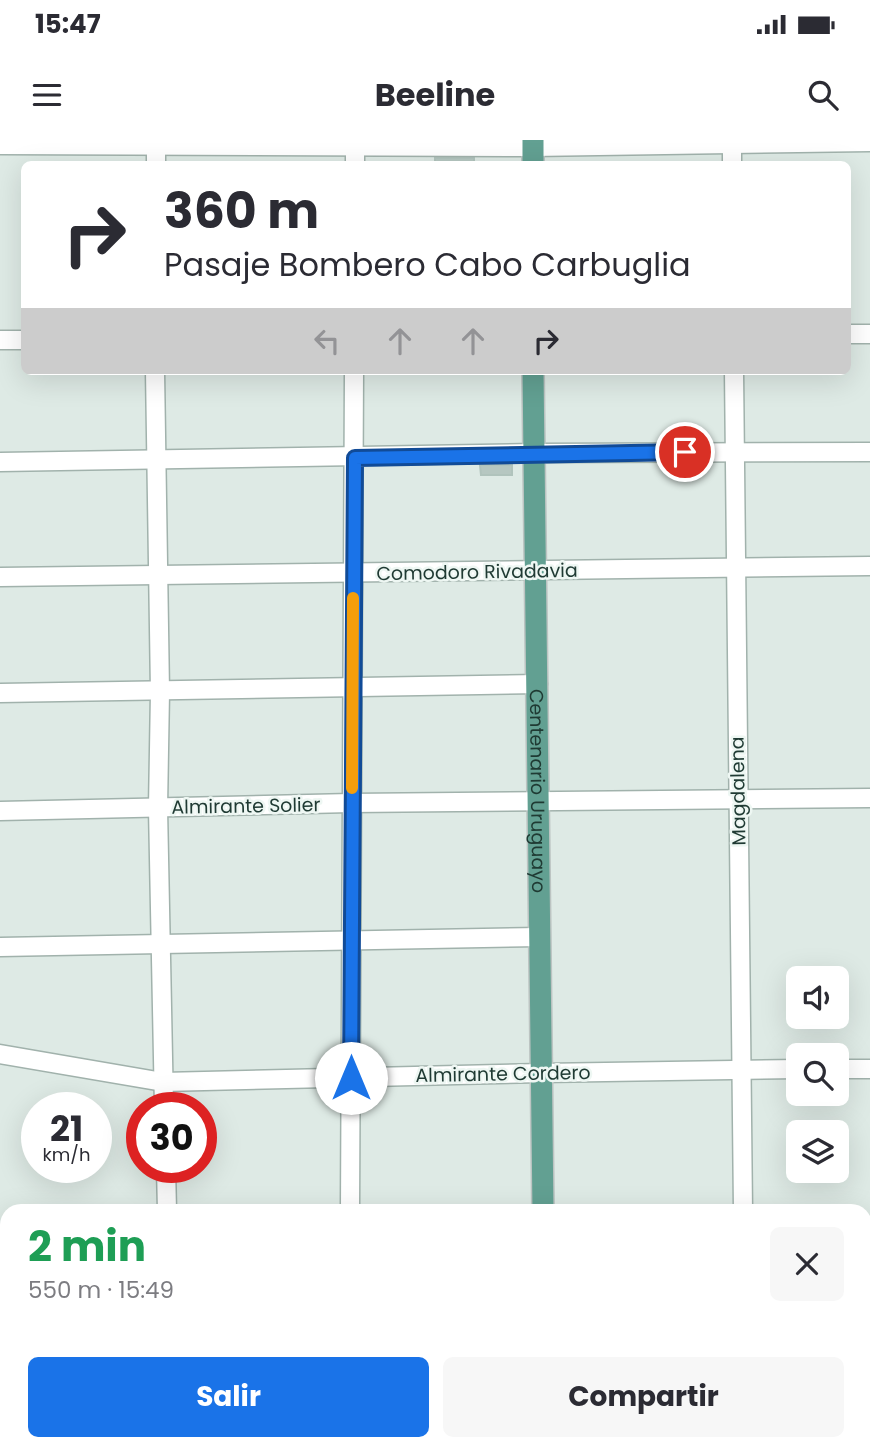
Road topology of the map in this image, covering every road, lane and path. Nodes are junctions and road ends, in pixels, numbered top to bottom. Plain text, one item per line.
1 (870, 142) edge
2 (732, 143) edge
3 (0, 145) edge
4 (156, 150) edge
5 (355, 150) edge
6 (533, 150) edge
7 (732, 161) edge
8 (851, 334) edge
9 (870, 334) edge
10 (0, 340) edge
11 (21, 340) edge
12 (155, 375) edge
13 (354, 375) edge
14 (533, 375) edge
15 (734, 375) edge
16 (736, 452) junction
17 (870, 452) edge
18 (533, 453) junction
19 (355, 458) junction
20 (155, 459) junction
21 (0, 462) edge
22 (870, 566) edge
23 (737, 569) junction
24 (536, 572) junction
25 (353, 573) junction
26 (158, 576) junction
27 (0, 577) edge
28 (538, 684) junction
29 (352, 689) junction
30 (160, 692) junction
31 (0, 693) edge
32 (870, 797) edge
33 (738, 800) junction
34 (539, 802) junction
35 (351, 803) junction
36 (158, 808) junction
37 (0, 811) edge
38 (539, 937) junction
39 (351, 941) junction
40 (161, 943) junction
41 (0, 947) edge
42 (0, 1054) edge
43 (786, 1069) edge
44 (849, 1069) edge
45 (870, 1069) edge
46 (742, 1070) junction
47 (542, 1073) junction
48 (351, 1078) junction
49 (163, 1082) junction
50 (163, 1092) edge
51 (166, 1183) edge
52 (167, 1204) edge
53 (349, 1204) edge
54 (543, 1204) edge
55 (743, 1204) edge

1 - 2 street
2 - 6 street
2 - 7 street
3 - 4 street
4 - 5 street
5 - 6 street
8 - 9 street
10 - 11 street
12 - 20 street
13 - 19 street
14 - 18 main road, Centenario Uruguayo
15 - 16 street, Magdalena
16 - 17 street
16 - 18 street
16 - 23 street, Magdalena
18 - 19 street
18 - 24 main road, Centenario Uruguayo
19 - 20 street
19 - 25 street
20 - 21 street
20 - 26 street
22 - 23 street, Comodoro Rivadavia
23 - 24 street, Comodoro Rivadavia
23 - 33 street, Magdalena
24 - 25 street, Comodoro Rivadavia
24 - 28 main road, Centenario Uruguayo
25 - 26 street, Comodoro Rivadavia
25 - 29 street
26 - 27 street, Comodoro Rivadavia
26 - 30 street
28 - 29 street
28 - 34 main road, Centenario Uruguayo
29 - 30 street
29 - 35 street
30 - 31 street
30 - 36 street
32 - 33 street, Almirante Solier
33 - 34 street, Almirante Solier
33 - 46 street, Magdalena
34 - 35 street, Almirante Solier
34 - 38 main road, Centenario Uruguayo
35 - 36 street, Almirante Solier
35 - 39 street
36 - 37 street, Almirante Solier
36 - 40 street
38 - 39 street
38 - 47 main road, Centenario Uruguayo
39 - 40 street
39 - 48 street
40 - 41 street
40 - 49 street
42 - 49 street, Almirante Cordero
43 - 46 street, Almirante Cordero
44 - 45 street
46 - 47 street, Almirante Cordero
46 - 55 street, Magdalena
47 - 48 street, Almirante Cordero
47 - 54 main road, Centenario Uruguayo
48 - 49 street, Almirante Cordero
48 - 53 street
49 - 50 street
51 - 52 street

